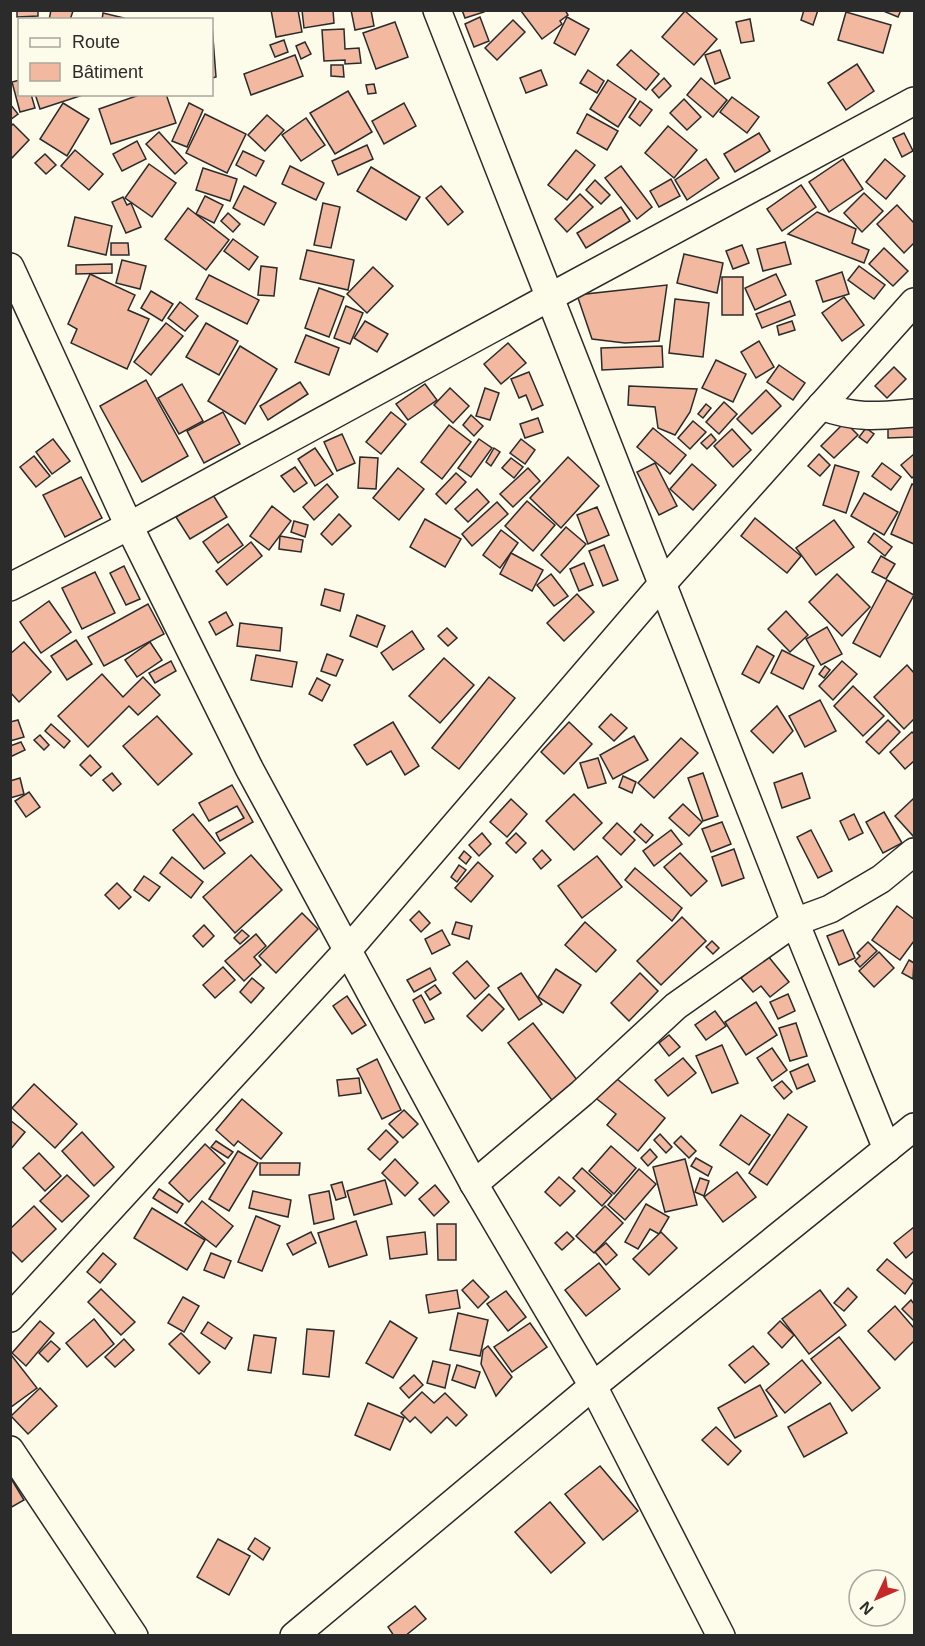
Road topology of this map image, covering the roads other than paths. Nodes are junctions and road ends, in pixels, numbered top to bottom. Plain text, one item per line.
1 (437, 10) edge
2 (915, 101) edge
3 (10, 267) edge
4 (550, 297) junction
5 (915, 302) edge
6 (821, 406) junction
7 (915, 413) edge
8 (129, 526) junction
9 (663, 584) junction
10 (10, 587) edge
11 (915, 852) edge
12 (795, 922) junction
13 (347, 951) junction
14 (915, 1127) edge
15 (887, 1149) junction
16 (474, 1184) junction
17 (10, 1318) edge
18 (594, 1386) junction
19 (10, 1450) edge
20 (134, 1635) edge
21 (294, 1635) edge
22 (721, 1635) edge

1 - 4 street
2 - 4 street
3 - 8 street
4 - 8 street
4 - 9 street
5 - 6 street
6 - 7 street
6 - 9 street
8 - 10 street
8 - 13 street
9 - 12 street
9 - 13 street
11 - 12 street
12 - 15 street
12 - 16 street
13 - 16 street
13 - 17 street
14 - 15 street
15 - 18 street
16 - 18 street
18 - 21 street
18 - 22 street
19 - 20 street

